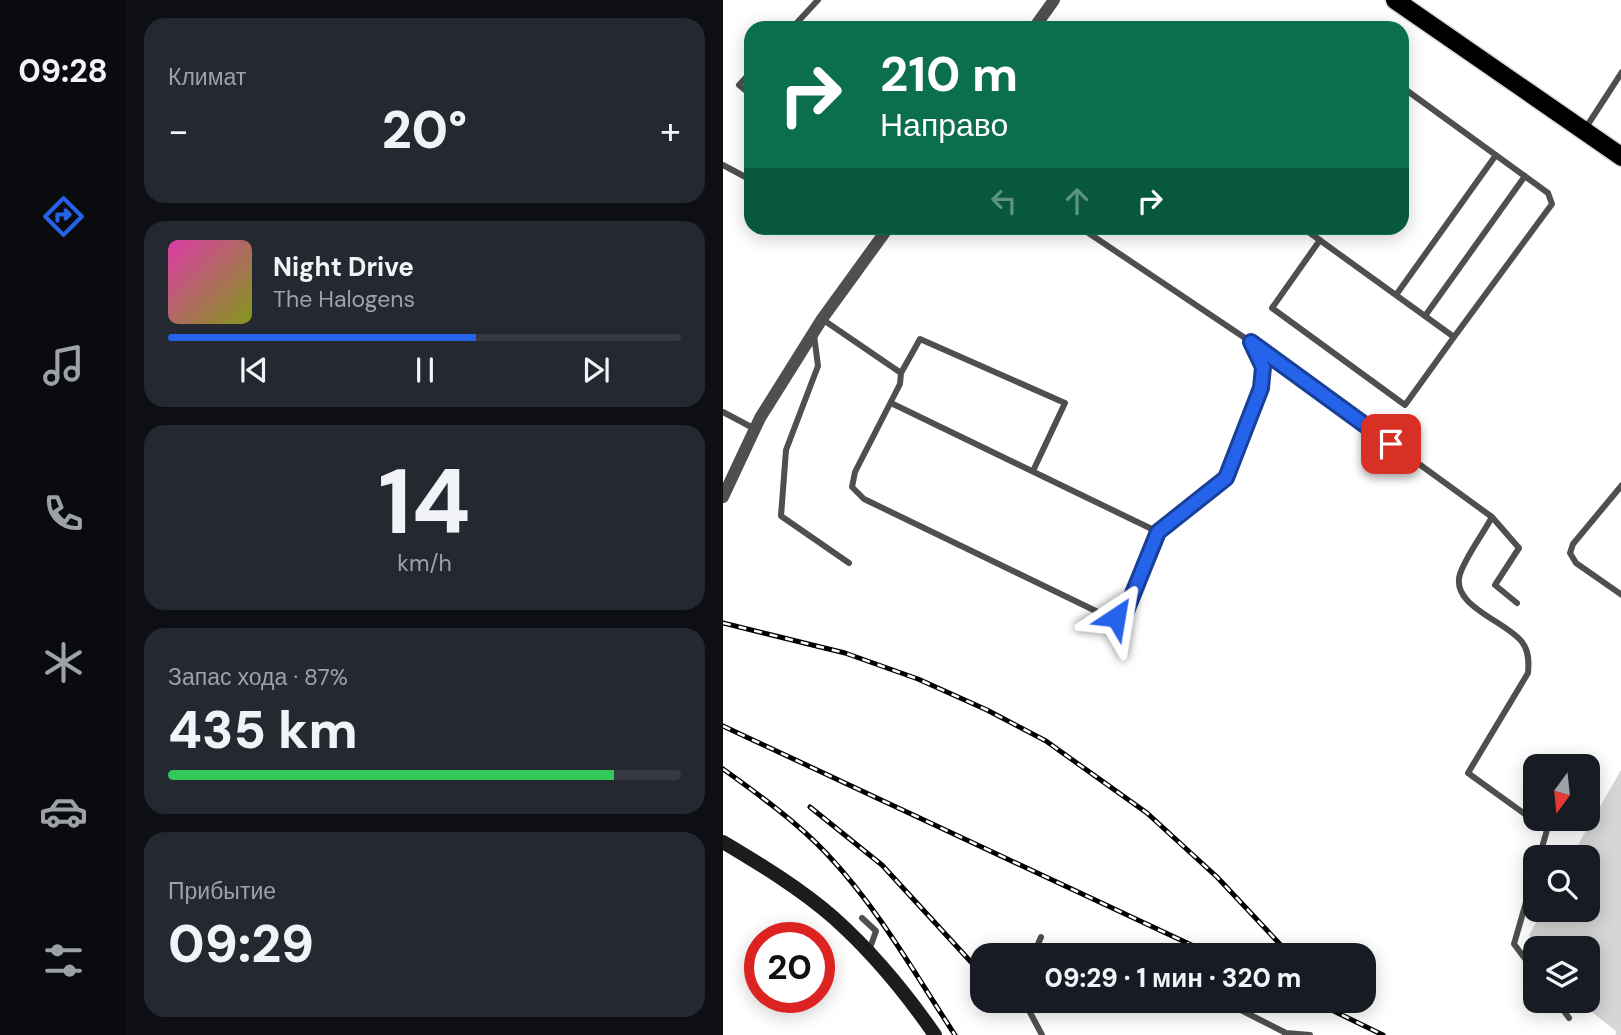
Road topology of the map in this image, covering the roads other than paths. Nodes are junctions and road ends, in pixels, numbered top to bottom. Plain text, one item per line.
1 (818, 0) edge
2 (1054, 0) edge
3 (1395, 0) edge
4 (798, 21) edge
5 (1039, 21) edge
6 (1621, 72) edge
7 (1409, 93) edge
8 (1583, 131) junction
9 (1496, 155) junction
10 (1621, 157) edge
11 (723, 165) edge
12 (744, 176) edge
13 (1525, 176) junction
14 (883, 235) edge
15 (1091, 235) edge
16 (1314, 235) edge
17 (1320, 240) junction
18 (1396, 295) junction
19 (1425, 316) junction
20 (822, 319) junction
21 (1232, 330) junction
22 (813, 334) junction
23 (1227, 337) dead end
24 (1454, 337) junction
25 (1251, 342) junction
26 (901, 373) junction
27 (891, 403) junction
28 (723, 412) edge
29 (755, 429) junction
30 (1033, 471) junction
31 (1621, 485) edge
32 (723, 497) edge
33 (1492, 517) junction
34 (1158, 532) junction
35 (849, 564) dead end
36 (1621, 595) edge
37 (1517, 603) dead end
38 (723, 842) edge
39 (1543, 845) edge
40 (1523, 915) edge
41 (862, 918) dead end
42 (1041, 937) dead end
43 (1038, 943) edge
44 (868, 953) junction
45 (1523, 955) edge
46 (1030, 1013) edge
47 (1245, 1013) edge
48 (1565, 1013) edge
49 (1569, 1018) dead end
50 (1286, 1034) edge
51 (935, 1035) edge
52 (1042, 1035) edge
53 (1310, 1035) edge

1 - 4 lane
2 - 5 street
3 - 8 main road
6 - 8 lane
7 - 9 lane
8 - 10 main road
9 - 13 lane
9 - 18 lane
11 - 12 lane
13 - 19 lane
13 - 24 lane
14 - 20 street
15 - 21 lane
16 - 17 lane
17 - 18 lane
17 - 24 lane
18 - 19 lane
19 - 24 lane
20 - 22 street
20 - 26 lane
21 - 23 lane
21 - 25 lane
22 - 29 street
22 - 35 lane
25 - 33 lane
25 - 34 lane
26 - 27 lane
26 - 30 lane
27 - 30 lane
27 - 34 lane
28 - 29 lane
29 - 32 street
30 - 34 lane
31 - 36 lane
33 - 37 lane
33 - 39 lane
38 - 44 main road
40 - 45 lane
41 - 44 lane
42 - 43 lane
44 - 51 main road
46 - 52 lane
47 - 50 lane
48 - 49 lane
50 - 53 lane

